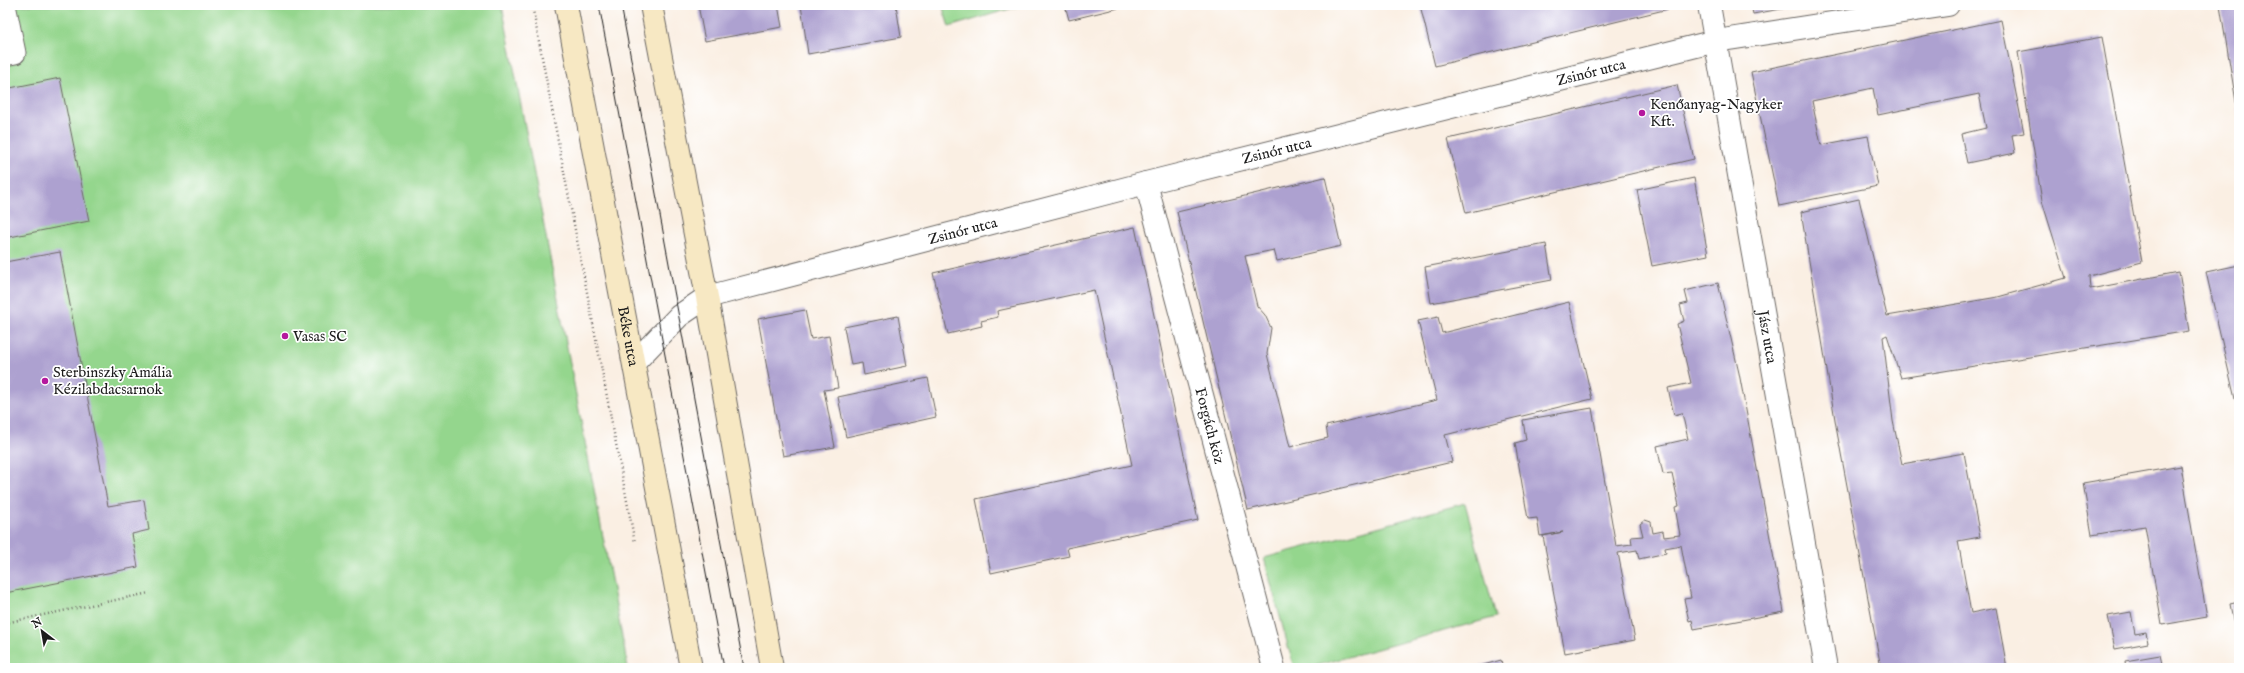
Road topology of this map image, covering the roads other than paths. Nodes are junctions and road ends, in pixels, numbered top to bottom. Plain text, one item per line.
1 (5, 5) edge
2 (566, 5) edge
3 (651, 5) edge
4 (1709, 5) edge
5 (1948, 5) edge
6 (1716, 41) junction
7 (5, 55) edge
8 (1146, 182) junction
9 (707, 297) junction
10 (634, 363) junction
11 (691, 668) edge
12 (772, 668) edge
13 (1274, 668) edge
14 (1826, 668) edge

1 - 7 lane
2 - 10 main road, Béke utca
3 - 9 main road
4 - 6 street, Jász utca
5 - 6 street, Zsinór utca
6 - 8 street, Zsinór utca
6 - 14 street, Jász utca
8 - 9 street, Zsinór utca
8 - 13 street, Forgách köz
9 - 10 street, Zsinór utca
9 - 12 main road
10 - 11 main road, Béke utca

